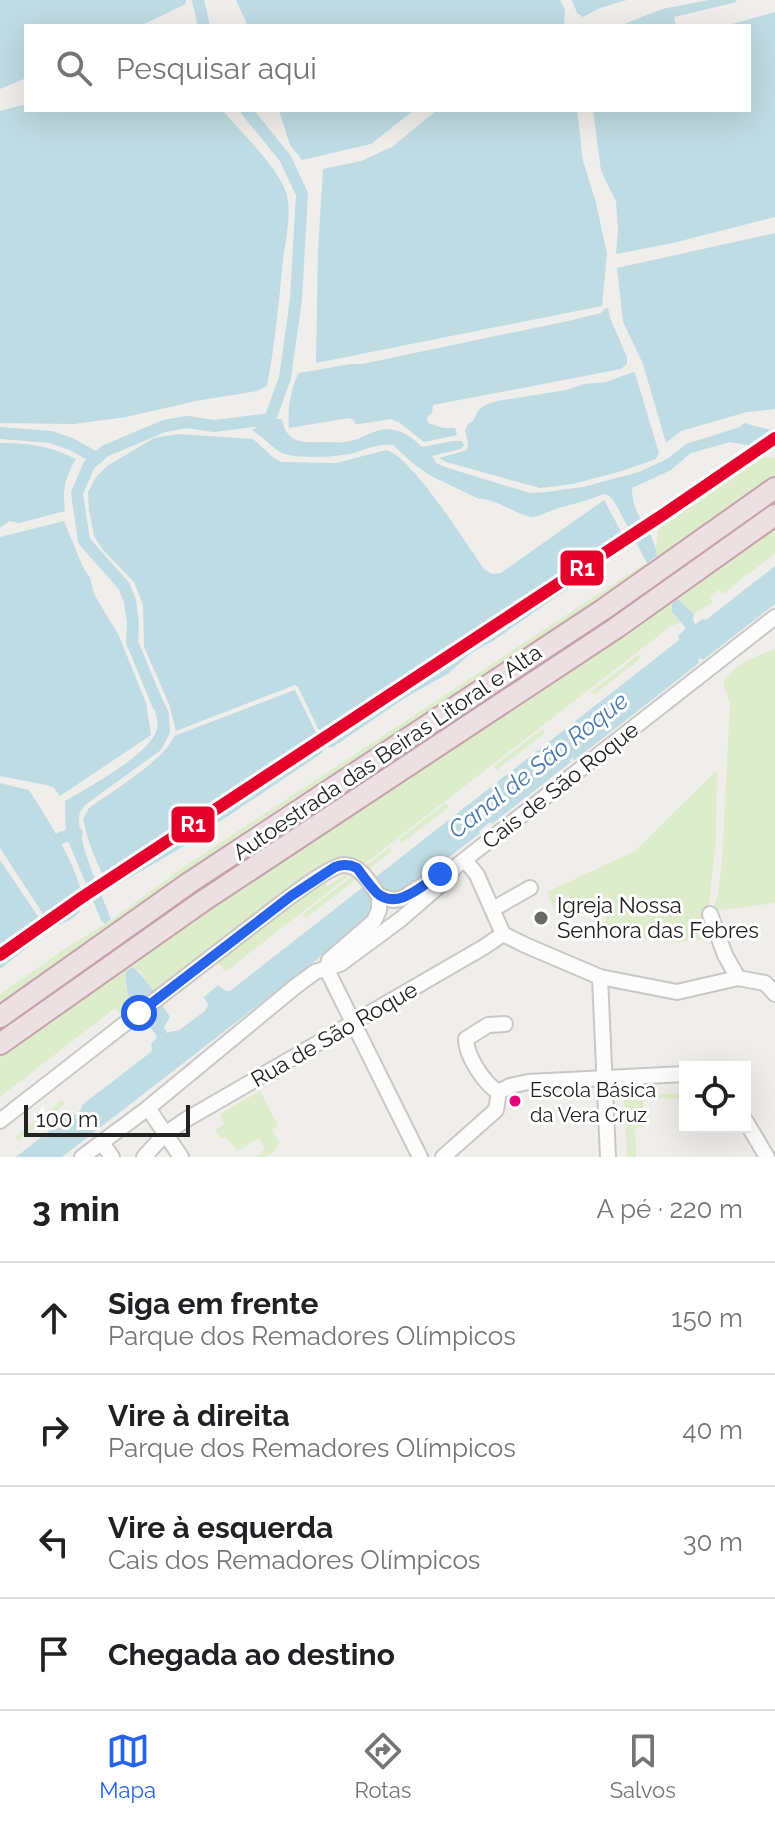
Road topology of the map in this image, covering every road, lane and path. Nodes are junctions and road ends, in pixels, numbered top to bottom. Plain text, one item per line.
1 (775, 488) edge
2 (775, 515) edge
3 (775, 617) edge
4 (460, 864) junction
5 (530, 888) dead end
6 (379, 896) junction
7 (493, 909) junction
8 (710, 914) dead end
9 (503, 934) junction
10 (327, 970) junction
11 (600, 977) junction
12 (738, 978) junction
13 (772, 985) edge
14 (0, 1017) edge
15 (353, 1023) junction
16 (505, 1024) dead end
17 (0, 1044) edge
18 (679, 1074) edge
19 (604, 1078) junction
20 (499, 1092) junction
21 (148, 1108) junction
22 (0, 1121) edge
23 (751, 1130) edge
24 (165, 1134) junction
25 (102, 1143) junction
26 (604, 1154) edge
27 (82, 1157) edge
28 (112, 1157) edge
29 (144, 1157) edge
30 (181, 1157) edge
31 (420, 1157) edge
32 (443, 1157) edge
33 (767, 1157) edge

1 - 14 highway, Autoestrada das Beiras Litoral e Alta
2 - 17 highway, Autoestrada das Beiras Litoral e Alta
3 - 4 street, Cais de São Roque
4 - 6 street
4 - 7 street
4 - 10 street, Cais de São Roque
5 - 7 street
6 - 10 street
6 - 22 street
7 - 9 street
8 - 12 street
9 - 11 street
9 - 15 street, Rua de São Roque
10 - 15 street
10 - 21 street, Cais de São Roque
11 - 12 street
11 - 19 street
12 - 13 street
15 - 24 street, Rua de São Roque
15 - 31 street
16 - 20 street
18 - 19 street
19 - 20 street
19 - 26 street
20 - 32 street
21 - 24 street
21 - 25 street, Cais de São Roque
23 - 33 street
24 - 29 street, Rua de São Roque
24 - 30 street
25 - 27 street, Cais de São Roque
25 - 28 street

